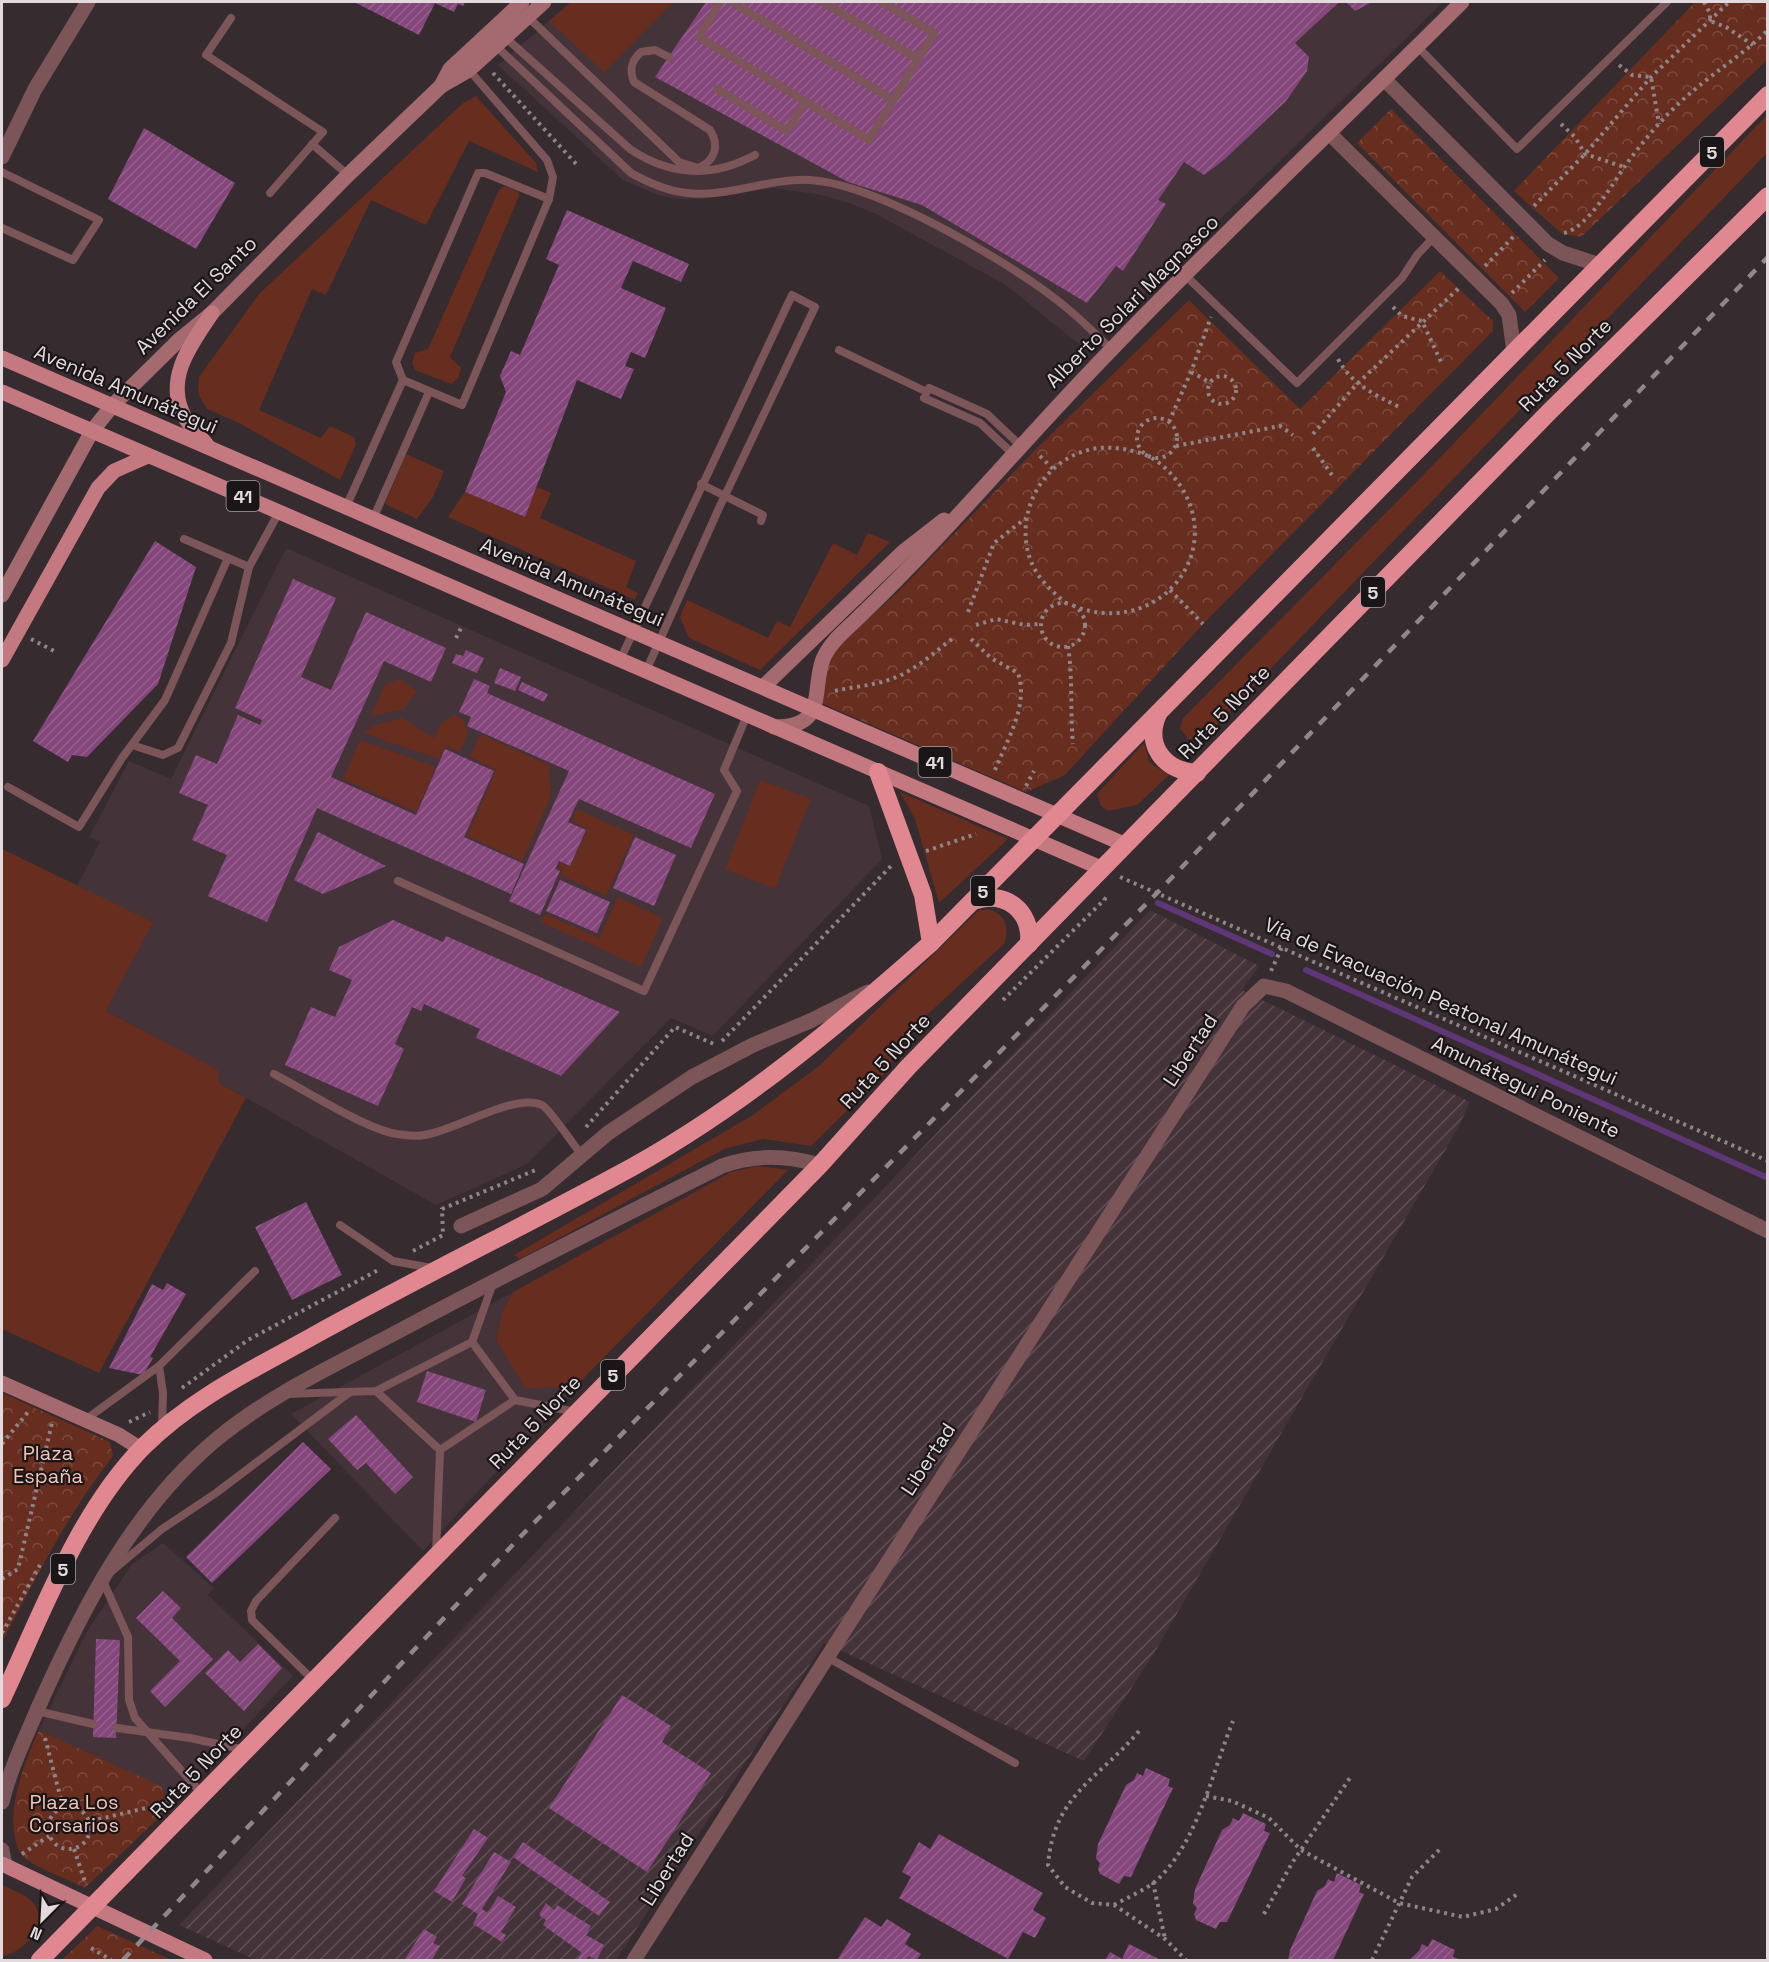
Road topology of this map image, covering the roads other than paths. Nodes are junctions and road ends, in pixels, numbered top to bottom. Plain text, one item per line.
1 (88, 2) edge
2 (522, 2) edge
3 (544, 2) edge
4 (720, 2) edge
5 (732, 2) edge
6 (824, 2) edge
7 (882, 2) edge
8 (1462, 2) edge
9 (1667, 2) edge
10 (528, 17) junction
11 (231, 18) dead end
12 (501, 43) junction
13 (1418, 46) junction
14 (669, 57) dead end
15 (918, 59) junction
16 (469, 70) junction
17 (1384, 79) junction
18 (441, 86) junction
19 (717, 88) dead end
20 (1767, 95) edge
21 (893, 100) junction
22 (805, 102) junction
23 (1329, 133) junction
24 (312, 144) junction
25 (755, 154) dead end
26 (2, 157) edge
27 (2, 172) edge
28 (348, 175) junction
29 (270, 193) dead end
30 (1767, 196) edge
31 (549, 199) junction
32 (2, 228) edge
33 (1434, 237) junction
34 (1600, 265) junction
35 (1185, 276) junction
36 (212, 313) junction
37 (1111, 349) junction
38 (839, 350) dead end
39 (1514, 352) junction
40 (2, 358) edge
41 (403, 380) junction
42 (2, 392) edge
43 (429, 392) junction
44 (112, 406) junction
45 (92, 431) junction
46 (209, 448) junction
47 (1017, 450) junction
48 (148, 456) junction
49 (701, 484) junction
50 (724, 496) junction
51 (968, 502) junction
52 (346, 507) junction
53 (279, 512) junction
54 (374, 519) junction
55 (760, 521) dead end
56 (184, 538) dead end
57 (228, 558) junction
58 (249, 567) junction
59 (2, 595) edge
60 (633, 630) junction
61 (658, 642) junction
62 (2, 660) edge
63 (620, 660) junction
64 (646, 671) junction
65 (763, 687) junction
66 (813, 709) junction
67 (1159, 712) junction
68 (747, 714) junction
69 (774, 727) junction
70 (132, 745) junction
71 (878, 772) junction
72 (1197, 773) junction
73 (8, 787) dead end
74 (1057, 816) junction
75 (1034, 839) junction
76 (1126, 845) junction
77 (1103, 868) junction
78 (398, 881) dead end
79 (973, 901) junction
80 (931, 943) junction
81 (1029, 944) junction
82 (887, 982) junction
83 (1264, 986) joint
84 (274, 1074) dead end
85 (582, 1155) junction
86 (820, 1165) junction
87 (497, 1210) junction
88 (340, 1225) dead end
89 (461, 1226) dead end
90 (1767, 1231) edge
91 (492, 1240) junction
92 (435, 1269) junction
93 (255, 1270) dead end
94 (494, 1281) junction
95 (472, 1342) junction
96 (159, 1366) junction
97 (2, 1383) edge
98 (376, 1391) junction
99 (350, 1392) junction
100 (279, 1394) junction
101 (515, 1400) junction
102 (576, 1412) junction
103 (85, 1420) junction
104 (162, 1430) junction
105 (141, 1449) junction
106 (440, 1450) junction
107 (335, 1518) dead end
108 (436, 1555) junction
109 (102, 1580) junction
110 (827, 1657) junction
111 (314, 1680) junction
112 (2, 1699) edge
113 (37, 1711) junction
114 (93, 1724) dead end
115 (117, 1728) dead end
116 (144, 1730) junction
117 (247, 1750) junction
118 (1015, 1763) dead end
119 (203, 1795) junction
120 (2, 1802) edge
121 (2, 1850) edge
122 (3, 1865) edge
123 (94, 1908) junction
124 (40, 1960) edge
125 (205, 1960) edge
126 (634, 1960) edge

1 - 26 street
2 - 18 street, Avenida El Santo
3 - 10 street, Avenida El Santo
4 - 22 lane
5 - 21 lane
6 - 15 lane
7 - 15 lane
8 - 13 street, Alberto Solari Magnasco
9 - 13 lane
10 - 12 street, Avenida El Santo
10 - 14 lane
11 - 24 lane
12 - 16 street, Avenida El Santo
12 - 25 lane
12 - 37 lane
13 - 17 street, Alberto Solari Magnasco
15 - 21 lane
16 - 18 street, Avenida El Santo
16 - 31 lane
17 - 23 street, Alberto Solari Magnasco
17 - 34 street
18 - 28 street, Avenida El Santo
19 - 22 lane
20 - 34 highway, 5
21 - 22 lane
23 - 33 street
23 - 35 street, Alberto Solari Magnasco
24 - 28 lane
24 - 29 lane
27 - 32 lane
28 - 36 street, Avenida El Santo
30 - 72 highway, Ruta 5 Norte / 5
31 - 41 lane
31 - 43 lane
33 - 35 lane
33 - 39 street
34 - 39 highway, 5
35 - 37 street, Alberto Solari Magnasco
36 - 44 street, Avenida El Santo
36 - 46 main road
37 - 47 street, Alberto Solari Magnasco
38 - 47 lane
39 - 67 highway, 5
40 - 44 main road, Avenida Amunátegui / 41
41 - 43 lane
41 - 52 lane
42 - 45 main road, 41
43 - 54 lane
44 - 45 street, Avenida El Santo
44 - 46 main road, Avenida Amunátegui / 41
45 - 48 main road, 41
45 - 59 street, Avenida El Santo
46 - 52 main road, Avenida Amunátegui / 41
47 - 51 street, Alberto Solari Magnasco
48 - 53 main road, 41
48 - 62 main road
49 - 50 lane
49 - 50 lane
49 - 60 lane
50 - 55 lane
50 - 61 lane
51 - 65 street, Alberto Solari Magnasco
51 - 66 street, Alberto Solari Magnasco
52 - 54 main road, Avenida Amunátegui / 41
53 - 58 lane
53 - 63 main road, 41
54 - 60 main road, Avenida Amunátegui / 41
56 - 57 lane
57 - 58 lane
57 - 70 lane
58 - 70 lane
60 - 61 main road, Avenida Amunátegui / 41
60 - 63 lane
61 - 64 lane
61 - 65 main road, Avenida Amunátegui / 41
63 - 64 main road, 41
64 - 68 main road, 41
65 - 66 main road, Avenida Amunátegui / 41
66 - 69 street
66 - 74 main road, Avenida Amunátegui / 41
67 - 72 highway
67 - 74 highway, 5
68 - 69 main road, 41
68 - 78 lane
69 - 71 main road, 41
70 - 73 lane
71 - 75 main road, 41
71 - 80 highway
72 - 76 highway, Ruta 5 Norte / 5
74 - 75 highway, 5
74 - 76 main road, Avenida Amunátegui / 41
75 - 77 main road, 41
75 - 79 highway, 5
76 - 77 highway, Ruta 5 Norte / 5
77 - 81 highway, Ruta 5 Norte / 5
79 - 80 highway, 5
79 - 81 highway
80 - 82 highway, 5
81 - 86 highway, Ruta 5 Norte / 5
82 - 85 street
82 - 91 highway, 5
83 - 90 street, Amunátegui Poniente
83 - 110 street, Libertad
84 - 85 lane
85 - 87 street
86 - 94 street
86 - 102 highway, Ruta 5 Norte / 5
87 - 89 street
87 - 91 street
88 - 92 lane
91 - 92 highway, 5
92 - 104 highway, 5
93 - 96 lane
94 - 95 lane
94 - 100 street
95 - 98 lane
95 - 101 lane
96 - 103 lane
96 - 104 lane
97 - 103 street
98 - 99 lane
98 - 106 lane
99 - 100 lane
99 - 109 lane
100 - 109 street
101 - 102 lane
101 - 106 lane
102 - 108 highway, Ruta 5 Norte / 5
103 - 105 street
104 - 105 highway, 5
105 - 112 highway, 5
106 - 108 lane
107 - 111 lane
108 - 111 highway, Ruta 5 Norte / 5
109 - 113 street
109 - 116 lane
110 - 118 lane
110 - 126 street, Libertad
111 - 117 highway, Ruta 5 Norte / 5
113 - 114 lane
113 - 120 street
115 - 116 lane
116 - 117 lane
116 - 119 lane
117 - 119 highway, Ruta 5 Norte / 5
119 - 123 highway, Ruta 5 Norte / 5
121 - 122 street
122 - 123 main road
123 - 124 highway, Ruta 5 Norte / 5
123 - 125 main road

